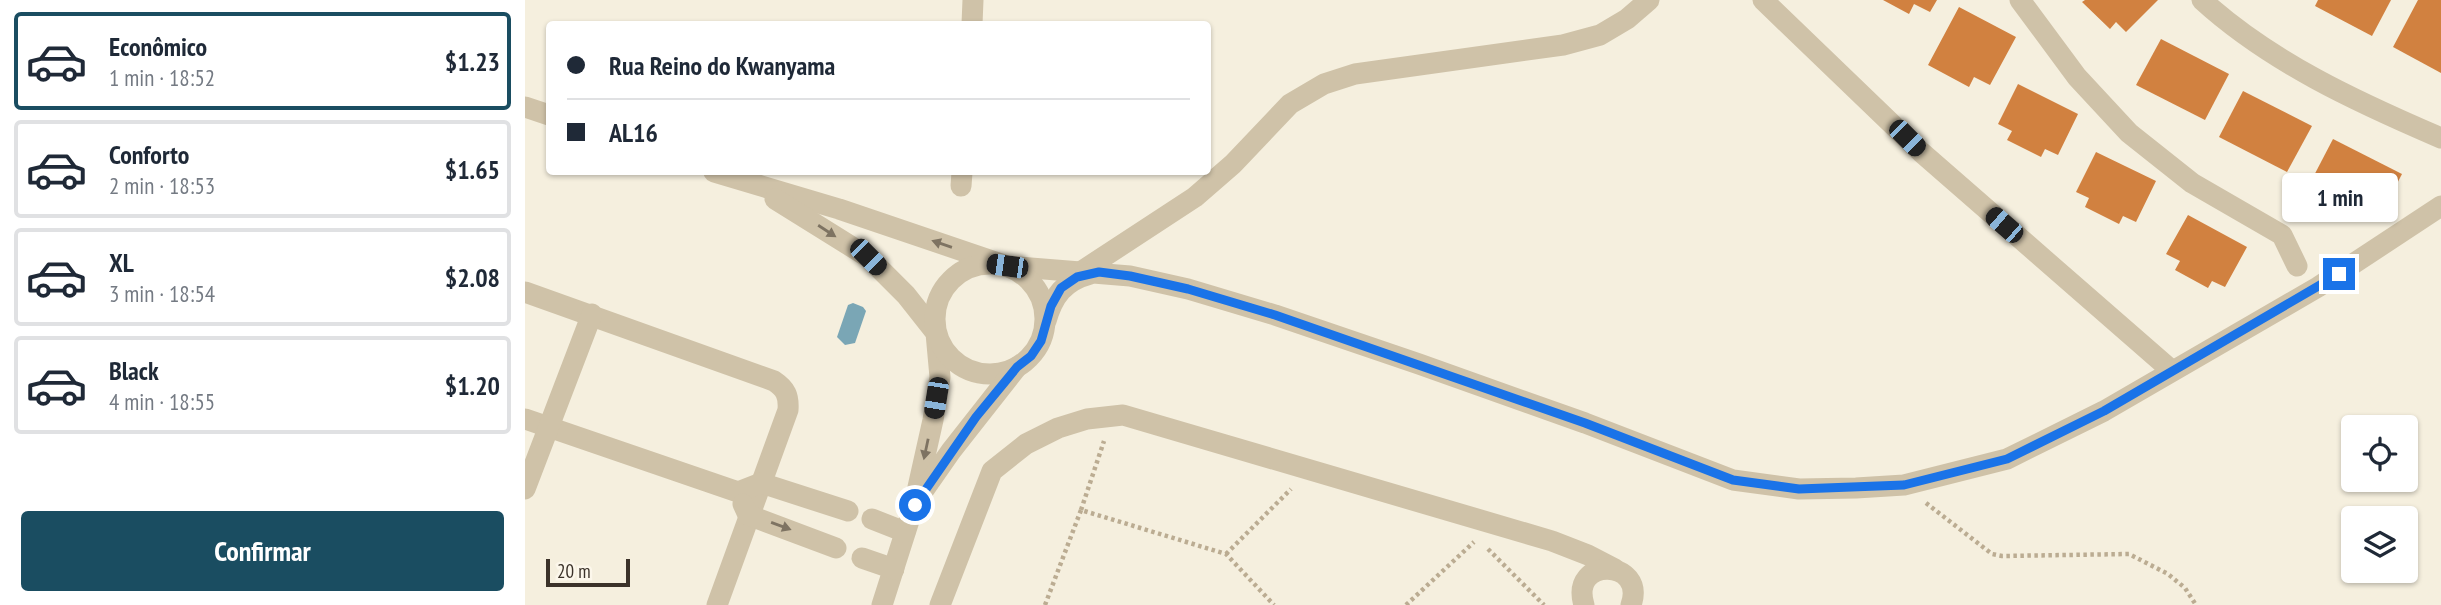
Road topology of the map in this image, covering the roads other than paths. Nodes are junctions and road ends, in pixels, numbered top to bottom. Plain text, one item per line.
1 (973, 0) edge
2 (1649, 0) edge
3 (1763, 0) edge
4 (2020, 0) edge
5 (2202, 0) edge
6 (972, 21) edge
7 (525, 107) edge
8 (546, 115) edge
9 (2441, 138) edge
10 (723, 175) edge
11 (748, 183) junction
12 (2441, 206) edge
13 (1007, 266) junction
14 (2297, 267) dead end
15 (1091, 271) junction
16 (525, 292) edge
17 (592, 314) junction
18 (1045, 324) junction
19 (936, 333) junction
20 (1017, 367) junction
21 (2171, 370) junction
22 (525, 419) edge
23 (549, 427) junction
24 (761, 483) junction
25 (525, 489) edge
26 (739, 492) junction
27 (915, 505) junction
28 (848, 511) dead end
29 (748, 515) junction
30 (872, 519) dead end
31 (905, 533) junction
32 (836, 548) dead end
33 (862, 558) dead end
34 (894, 569) junction
35 (1615, 569) junction
36 (717, 605) edge
37 (882, 605) edge
38 (940, 605) edge
39 (1584, 605) edge
40 (1631, 605) edge

1 - 6 street
2 - 15 street
3 - 21 street
4 - 14 street
5 - 9 street
7 - 8 street
10 - 11 street
13 -> 11 street
11 -> 19 street
12 - 21 street
13 - 15 street
13 - 18 street
13 - 19 street
15 - 18 street
15 - 21 street
16 - 17 street
17 - 23 street
17 - 24 street
18 - 20 street
19 - 20 street
19 -> 27 street
20 - 27 street
22 - 23 street
23 - 25 street
23 - 26 street
24 - 26 street
24 - 28 street
24 - 29 street
26 - 29 street
27 - 31 street
29 -> 32 street
29 - 36 street
30 - 31 street
31 - 34 street
33 - 34 street
34 - 37 street
35 - 38 street
35 - 39 street
35 - 40 street

